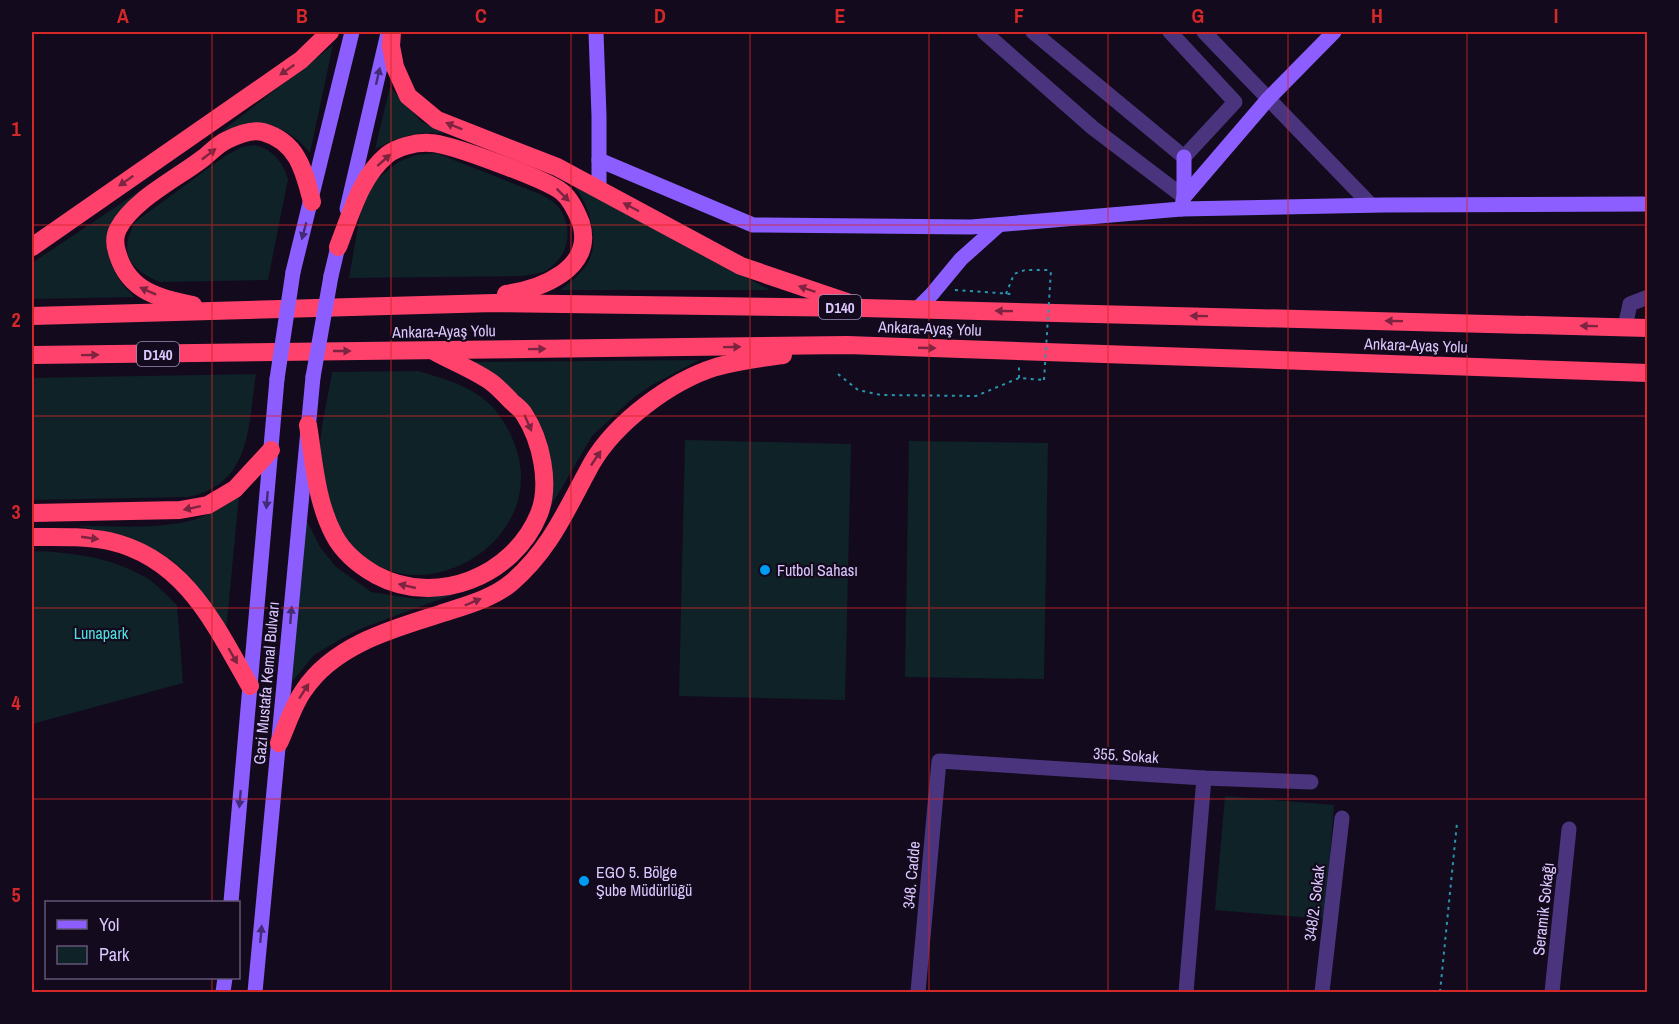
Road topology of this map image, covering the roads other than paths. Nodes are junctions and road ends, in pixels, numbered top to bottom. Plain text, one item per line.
1 (330, 32) edge
2 (352, 32) edge
3 (390, 32) edge
4 (596, 32) edge
5 (984, 32) edge
6 (1033, 32) edge
7 (1170, 32) edge
8 (1204, 32) edge
9 (1334, 32) edge
10 (1269, 98) junction
11 (1184, 157) junction
12 (599, 160) junction
13 (599, 190) junction
14 (312, 202) junction
15 (1182, 203) junction
16 (1647, 204) edge
17 (1371, 206) junction
18 (999, 225) junction
19 (32, 247) edge
20 (338, 247) junction
21 (1647, 297) edge
22 (440, 305) junction
23 (862, 308) junction
24 (917, 309) junction
25 (224, 311) junction
26 (32, 316) edge
27 (1625, 327) junction
28 (1647, 328) edge
29 (847, 345) junction
30 (434, 351) junction
31 (32, 356) edge
32 (1647, 373) edge
33 (308, 425) junction
34 (271, 450) junction
35 (32, 513) edge
36 (32, 537) edge
37 (250, 686) junction
38 (279, 743) junction
39 (939, 760) joint
40 (1204, 778) junction
41 (1311, 782) dead end
42 (1342, 818) dead end
43 (1569, 829) dead end
44 (231, 901) edge
45 (255, 993) edge
46 (918, 993) edge
47 (1186, 993) edge
48 (1322, 993) edge
49 (1552, 993) edge

1 -> 19 highway
2 - 14 main road, Gazi Mustafa Kemal Bulvarı
13 -> 3 highway
20 -> 3 main road, Gazi Mustafa Kemal Bulvarı
4 - 12 main road
5 - 15 street
6 - 11 street
7 - 11 street
8 - 10 street
9 - 10 main road
10 - 15 main road
10 - 17 street
11 - 15 main road
12 - 13 main road
12 - 18 main road
23 -> 13 highway
25 -> 14 highway
14 -> 34 main road, Gazi Mustafa Kemal Bulvarı, bridge
15 - 17 main road
15 - 18 main road
16 - 17 main road
18 - 24 main road
20 -> 22 highway
20 - 33 main road, Gazi Mustafa Kemal Bulvarı, bridge
21 - 27 street
22 - 23 highway, Ankara-Ayaş Yolu / D140
22 - 25 highway, Ankara-Ayaş Yolu / D140
23 - 24 highway, Ankara-Ayaş Yolu / D140
27 -> 24 highway, Ankara-Ayaş Yolu / D140
25 - 26 highway, Ankara-Ayaş Yolu / D140
27 - 28 highway, Ankara-Ayaş Yolu / D140
30 -> 29 highway, Ankara-Ayaş Yolu / D140
29 -> 32 highway, Ankara-Ayaş Yolu / D140
38 -> 29 highway
31 -> 30 highway, Ankara-Ayaş Yolu / D140
30 -> 33 highway
38 -> 33 main road, Gazi Mustafa Kemal Bulvarı
34 -> 35 highway
34 -> 37 main road, Gazi Mustafa Kemal Bulvarı
36 -> 37 highway
37 -> 44 main road, Gazi Mustafa Kemal Bulvarı
45 -> 38 main road, Gazi Mustafa Kemal Bulvarı
39 - 40 street, 355. Sokak
39 - 46 street, 348. Cadde
40 - 41 street, 355. Sokak
40 - 47 street
42 - 48 street, 348/2. Sokak
43 - 49 street, Seramik Sokağı

